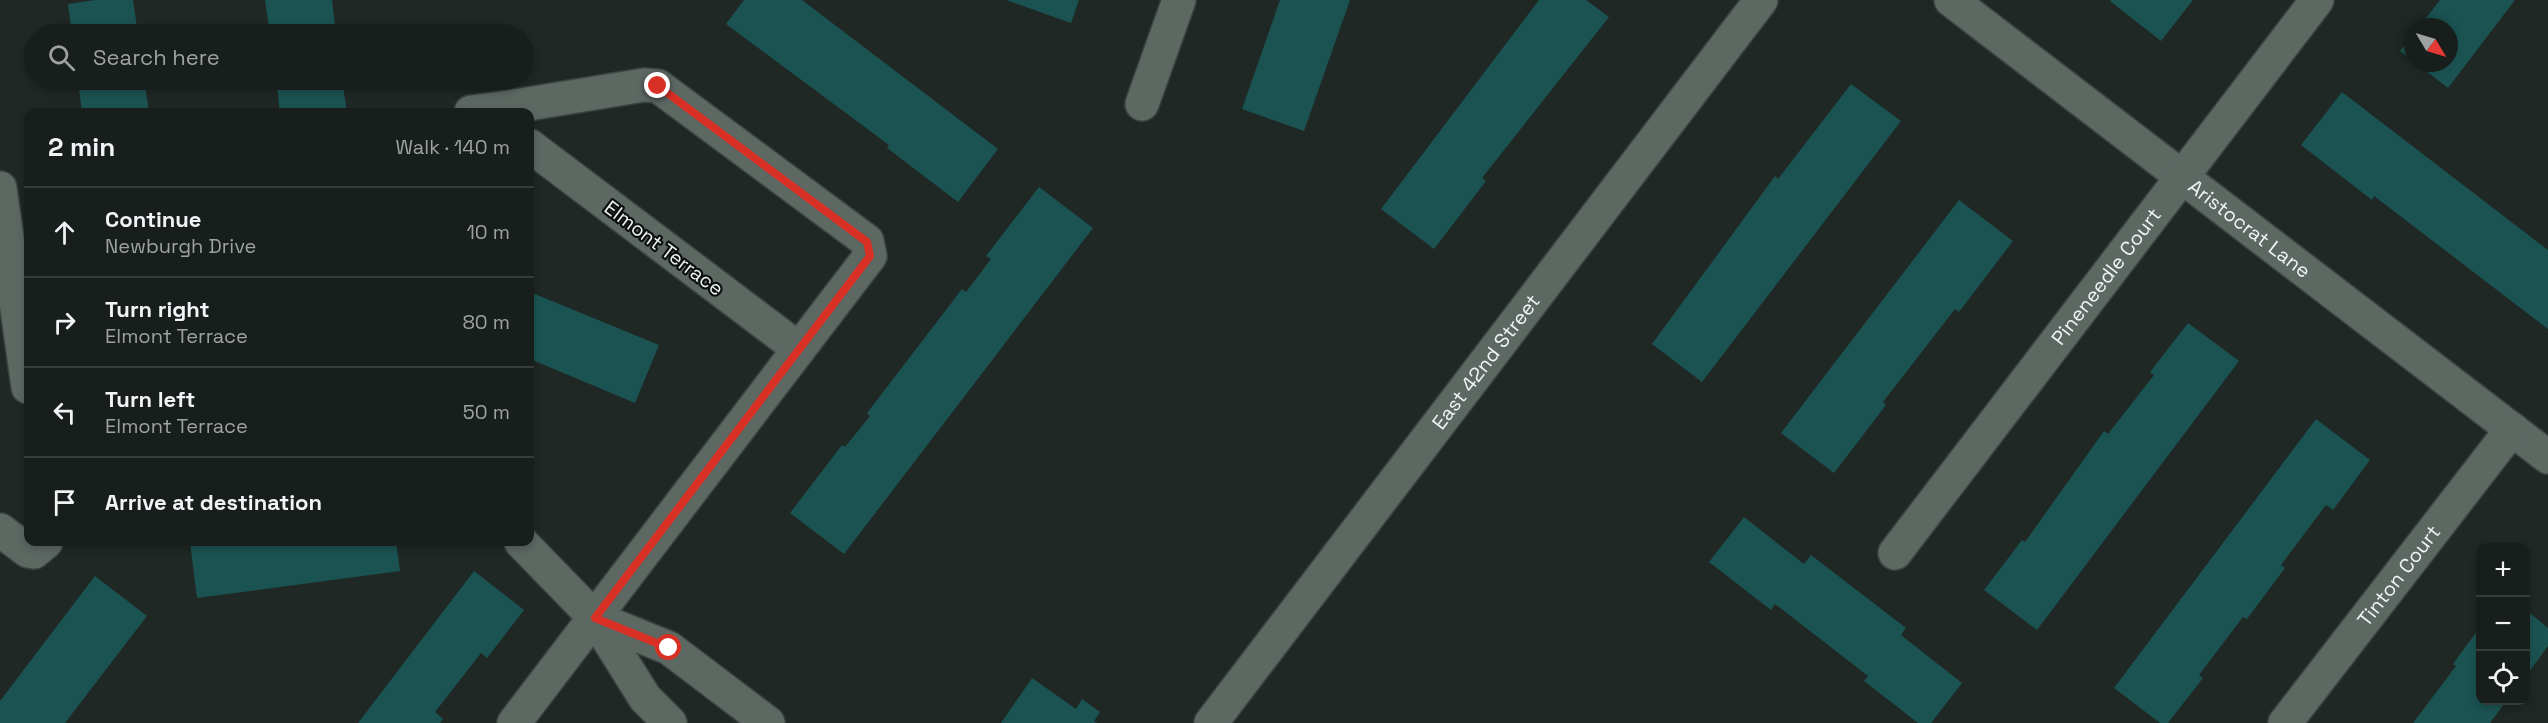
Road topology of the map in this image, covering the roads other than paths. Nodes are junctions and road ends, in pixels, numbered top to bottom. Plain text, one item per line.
1 (1179, 0) edge
2 (1761, 0) edge
3 (1951, 0) edge
4 (2317, 0) edge
5 (1142, 104) dead end
6 (514, 108) edge
7 (534, 149) edge
8 (2182, 177) junction
9 (0, 188) edge
10 (799, 349) junction
11 (18, 374) edge
12 (2512, 429) junction
13 (2548, 457) edge
14 (0, 530) edge
15 (41, 546) edge
16 (525, 546) edge
17 (1895, 553) dead end
18 (595, 618) junction
19 (514, 723) edge
20 (670, 723) edge
21 (768, 723) edge
22 (1211, 723) edge
23 (2285, 723) edge

1 - 5 street
2 - 22 street, East 42nd Street
3 - 8 street, Aristocrat Lane
4 - 8 street, Pineneedle Court
6 - 10 street
7 - 10 street, Elmont Terrace
8 - 12 street, Aristocrat Lane
8 - 17 street, Pineneedle Court
9 - 11 street
10 - 18 street
12 - 13 street, Aristocrat Lane
12 - 23 street, Tinton Court
14 - 15 street
16 - 18 street
18 - 19 street
18 - 20 street
18 - 21 street

